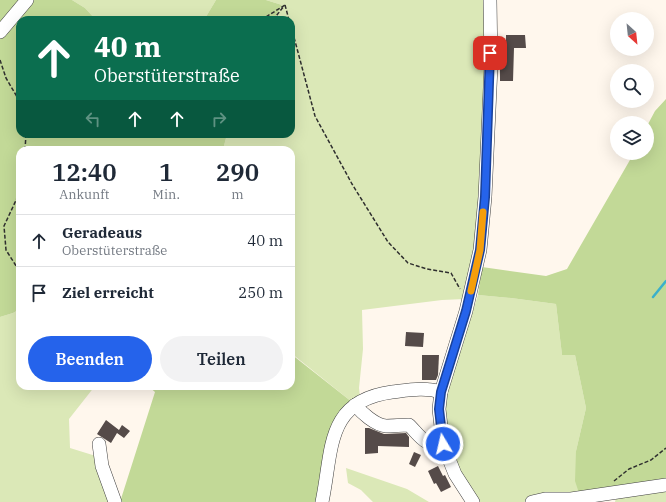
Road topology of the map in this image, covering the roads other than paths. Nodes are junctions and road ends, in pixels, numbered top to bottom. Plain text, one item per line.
1 (27, 0) edge
2 (490, 0) edge
3 (0, 32) edge
4 (441, 392) junction
5 (355, 405) junction
6 (99, 444) dead end
7 (443, 444) junction
8 (666, 486) edge
9 (115, 502) edge
10 (322, 502) edge
11 (473, 502) edge
12 (532, 502) edge

1 - 3 street
2 - 4 street
4 - 5 street
4 - 7 street
5 - 7 street
5 - 10 street
6 - 9 street
7 - 11 street
8 - 12 street

